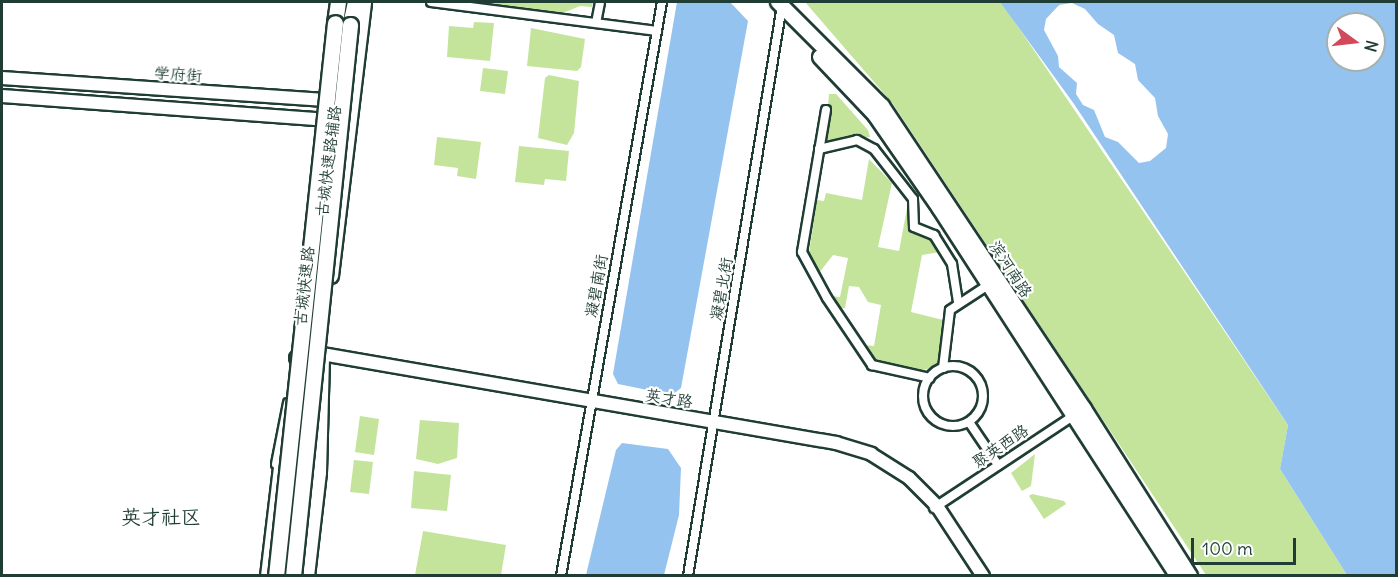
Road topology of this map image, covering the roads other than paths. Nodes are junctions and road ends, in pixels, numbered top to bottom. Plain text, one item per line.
1 (331, 2) edge
2 (337, 2) edge
3 (353, 2) edge
4 (364, 2) edge
5 (431, 2) edge
6 (600, 2) edge
7 (662, 2) edge
8 (777, 6) edge
9 (596, 23) junction
10 (343, 24) junction
11 (657, 31) junction
12 (2, 78) edge
13 (2, 96) edge
14 (321, 100) junction
15 (352, 101) junction
16 (826, 110) dead end
17 (319, 119) junction
18 (350, 121) junction
19 (819, 149) junction
20 (988, 285) junction
21 (958, 302) junction
22 (322, 357) junction
23 (295, 364) junction
24 (943, 368) junction
25 (930, 378) junction
26 (589, 403) junction
27 (1080, 411) junction
28 (969, 422) junction
29 (714, 424) junction
30 (998, 465) junction
31 (935, 507) junction
32 (261, 576) edge
33 (270, 576) edge
34 (276, 576) edge
35 (293, 576) edge
36 (299, 576) edge
37 (306, 576) edge
38 (313, 576) edge
39 (561, 576) edge
40 (688, 576) edge
41 (977, 576) edge
42 (983, 576) edge
43 (1177, 576) edge
44 (1190, 576) edge

1 - 14 main road, 古城快速路辅路
2 - 10 highway, 古城快速路
3 - 10 highway
4 - 15 main road, 古城快速路辅路
5 - 9 street
6 - 9 street
7 - 11 street, 凝碧南街
8 - 20 main road, 滨河南路
8 - 27 main road, 滨河南路
8 - 29 street, 凝碧北街
9 - 11 street
10 - 34 highway, 古城快速路, bridge
10 - 35 highway, 古城快速路, bridge
11 - 26 street, 凝碧南街
12 - 14 main road, 学府街
13 - 17 main road
14 - 15 main road, 学府街
14 - 17 main road, 古城快速路辅路
15 - 18 main road, 古城快速路辅路
16 - 19 street
17 - 18 main road
17 - 23 main road, 古城快速路辅路
18 - 22 main road, 古城快速路辅路
19 - 21 street
19 - 25 street
20 - 21 street
20 - 27 main road, 滨河南路
21 - 24 street
22 - 23 main road, 英才路
22 - 26 main road, 英才路
22 - 36 main road, 古城快速路辅路
22 - 37 highway
22 - 38 street
23 - 32 street
23 - 33 main road, 古城快速路辅路
23 - 33 highway
24 - 25 street
24 - 28 street
25 - 28 street
26 - 29 main road, 英才路
26 - 39 street, 凝碧南街
27 - 30 street, 聚英西路
27 - 43 main road, 滨河南路
27 - 44 main road, 滨河南路
28 - 30 street
29 - 31 main road, 英才路
29 - 40 street, 凝碧北街
30 - 31 street, 聚英西路
31 - 41 main road, 英才路
31 - 42 main road, 英才路

